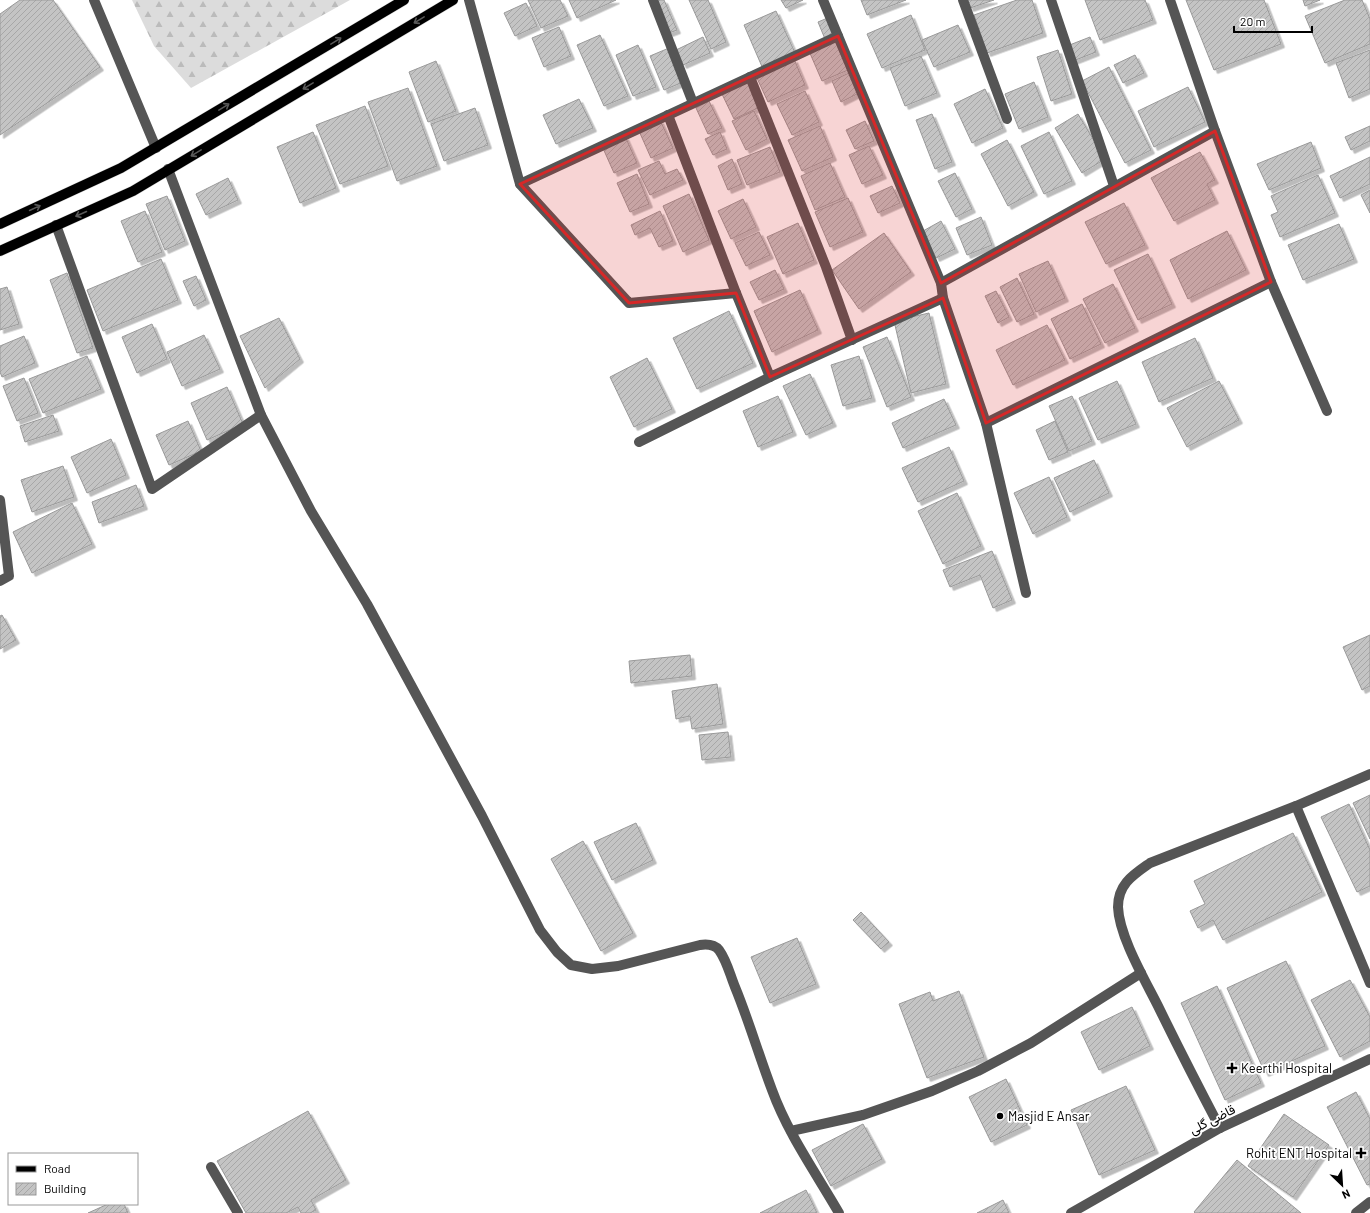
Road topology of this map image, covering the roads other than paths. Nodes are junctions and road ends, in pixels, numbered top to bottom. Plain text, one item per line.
1 (94, 0) edge
2 (404, 0) edge
3 (453, 0) edge
4 (469, 0) edge
5 (653, 0) edge
6 (823, 0) edge
7 (963, 0) edge
8 (1051, 0) edge
9 (1170, 0) edge
10 (838, 36) junction
11 (750, 77) junction
12 (693, 103) junction
13 (668, 115) junction
14 (1007, 119) dead end
15 (1215, 131) junction
16 (156, 148) junction
17 (168, 169) junction
18 (520, 184) junction
19 (1114, 186) junction
20 (0, 224) edge
21 (56, 225) junction
22 (0, 251) edge
23 (1271, 282) junction
24 (941, 283) junction
25 (736, 292) junction
26 (943, 298) junction
27 (852, 340) junction
28 (770, 377) junction
29 (1327, 411) dead end
30 (261, 414) junction
31 (986, 423) junction
32 (640, 442) dead end
33 (0, 500) edge
34 (0, 582) edge
35 (1026, 593) dead end
36 (1370, 774) edge
37 (1296, 806) junction
38 (1141, 973) junction
39 (1370, 983) edge
40 (1370, 1059) edge
41 (1220, 1128) junction
42 (791, 1131) junction
43 (211, 1167) dead end
44 (1370, 1202) edge
45 (238, 1213) edge
46 (839, 1213) edge
47 (1071, 1213) edge
48 (1356, 1213) edge

1 - 16 street
16 -> 2 main road
3 -> 17 main road
4 - 18 street
5 - 12 street
6 - 10 street
7 - 14 street
8 - 19 street
9 - 15 street
10 - 11 street
10 - 24 street
11 - 12 street
11 - 27 street
12 - 13 street
13 - 18 street
13 - 25 street
15 - 19 street
15 - 23 street
20 -> 16 main road
17 -> 21 main road
17 - 30 street
18 - 25 street
19 - 24 street
21 - 22 main road
21 - 30 street
23 - 29 street
23 - 31 street
24 - 26 street
25 - 28 street
26 - 27 street
26 - 31 street
27 - 28 street
28 - 32 street
30 - 42 street
31 - 35 street
33 - 34 street
36 - 37 street
37 - 38 street
37 - 39 street
38 - 41 street
38 - 42 street
40 - 41 street, قاضی گلی
41 - 47 street, قاضی گلی
42 - 46 street
43 - 45 street
44 - 48 street

